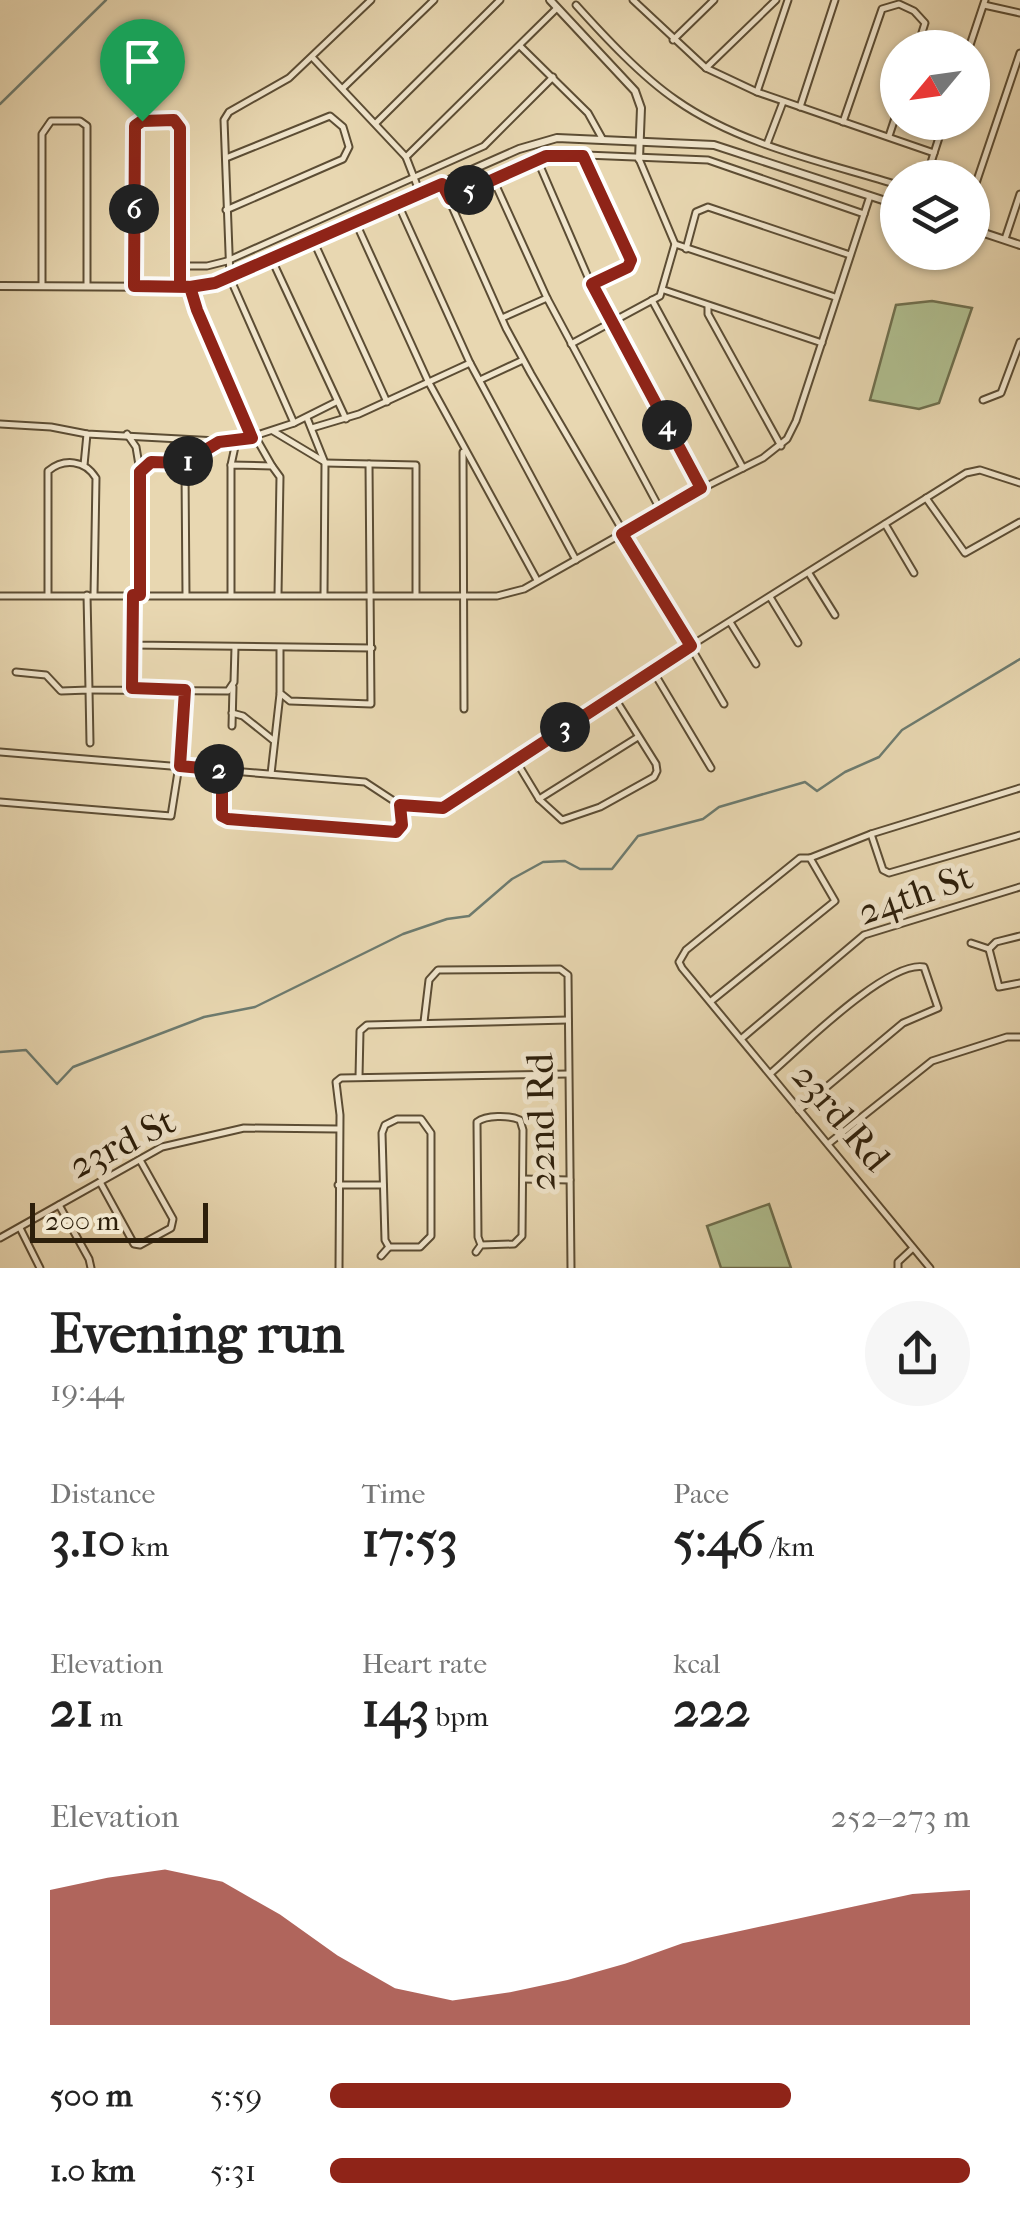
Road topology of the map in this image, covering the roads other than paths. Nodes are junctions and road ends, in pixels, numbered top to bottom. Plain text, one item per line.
1 (371, 0) edge
2 (434, 0) edge
3 (500, 0) edge
4 (550, 0) edge
5 (633, 0) edge
6 (646, 0) edge
7 (714, 0) edge
8 (776, 0) edge
9 (788, 0) edge
10 (835, 0) edge
11 (579, 2) edge
12 (984, 2) edge
13 (640, 7) junction
14 (557, 8) junction
15 (1020, 13) edge
16 (565, 16) junction
17 (924, 30) edge
18 (975, 30) edge
19 (673, 40) junction
20 (520, 46) junction
21 (1020, 53) edge
22 (312, 57) junction
23 (706, 68) junction
24 (553, 77) junction
25 (343, 88) junction
26 (757, 92) junction
27 (784, 102) junction
28 (800, 107) junction
29 (844, 122) junction
30 (376, 123) junction
31 (880, 133) edge
32 (603, 140) junction
33 (900, 140) edge
34 (938, 140) edge
35 (641, 142) junction
36 (768, 144) junction
37 (934, 153) junction
38 (583, 156) junction
39 (406, 157) junction
40 (639, 158) junction
41 (226, 159) junction
42 (537, 159) junction
43 (932, 160) edge
44 (984, 160) edge
45 (414, 178) junction
46 (880, 179) edge
47 (493, 180) junction
48 (442, 184) junction
49 (420, 194) junction
50 (1020, 194) edge
51 (870, 196) junction
52 (450, 199) junction
53 (880, 199) edge
54 (398, 204) junction
55 (226, 210) junction
56 (864, 214) junction
57 (356, 223) junction
58 (990, 235) edge
59 (1005, 240) junction
60 (314, 242) junction
61 (675, 244) junction
62 (1020, 245) edge
63 (686, 249) junction
64 (850, 256) junction
65 (227, 260) junction
66 (272, 260) junction
67 (180, 266) junction
68 (230, 278) junction
69 (592, 284) junction
70 (0, 286) edge
71 (42, 286) junction
72 (87, 286) junction
73 (134, 286) junction
74 (180, 286) junction
75 (190, 287) junction
76 (664, 290) junction
77 (836, 297) junction
78 (547, 298) junction
79 (652, 300) junction
80 (708, 306) junction
81 (502, 318) junction
82 (611, 322) junction
83 (1020, 342) edge
84 (822, 343) junction
85 (571, 344) junction
86 (524, 360) junction
87 (470, 363) junction
88 (480, 380) junction
89 (428, 382) junction
90 (983, 400) dead end
91 (336, 402) junction
92 (388, 402) junction
93 (307, 418) junction
94 (346, 419) junction
95 (294, 423) junction
96 (0, 424) edge
97 (312, 428) junction
98 (273, 432) junction
99 (87, 434) junction
100 (127, 434) junction
101 (254, 438) junction
102 (219, 442) junction
103 (236, 442) junction
104 (781, 446) junction
105 (463, 449) junction
106 (184, 463) junction
107 (326, 463) junction
108 (369, 464) junction
109 (84, 465) junction
110 (230, 465) junction
111 (272, 466) junction
112 (743, 468) junction
113 (140, 472) junction
114 (1020, 484) edge
115 (701, 488) junction
116 (926, 498) junction
117 (661, 511) junction
118 (1020, 522) edge
119 (885, 524) junction
120 (622, 534) junction
121 (576, 560) junction
122 (809, 574) junction
123 (914, 574) dead end
124 (537, 580) junction
125 (230, 594) junction
126 (372, 594) junction
127 (48, 595) junction
128 (137, 595) junction
129 (278, 595) junction
130 (324, 595) junction
131 (416, 595) junction
132 (0, 596) edge
133 (91, 596) junction
134 (186, 596) junction
135 (462, 596) junction
136 (770, 597) junction
137 (835, 615) dead end
138 (730, 622) junction
139 (798, 643) dead end
140 (132, 645) junction
141 (691, 646) junction
142 (235, 647) junction
143 (280, 648) junction
144 (372, 648) junction
145 (756, 664) dead end
146 (653, 671) junction
147 (16, 672) dead end
148 (132, 688) junction
149 (233, 688) junction
150 (89, 690) junction
151 (185, 690) junction
152 (280, 693) junction
153 (614, 697) junction
154 (724, 704) dead end
155 (464, 709) dead end
156 (232, 714) junction
157 (232, 726) dead end
158 (638, 738) junction
159 (272, 740) junction
160 (90, 743) dead end
161 (0, 752) edge
162 (516, 760) junction
163 (180, 766) junction
164 (711, 768) dead end
165 (222, 770) junction
166 (271, 774) junction
167 (1020, 788) edge
168 (539, 799) junction
169 (0, 802) edge
170 (400, 805) junction
171 (871, 834) junction
172 (1020, 836) edge
173 (810, 858) junction
174 (1020, 886) edge
175 (1020, 936) edge
176 (971, 943) dead end
177 (989, 949) junction
178 (1020, 983) edge
179 (710, 1002) junction
180 (568, 1020) junction
181 (424, 1022) junction
182 (1020, 1037) edge
183 (741, 1039) junction
184 (568, 1074) junction
185 (770, 1074) junction
186 (359, 1078) junction
187 (800, 1110) junction
188 (338, 1129) junction
189 (828, 1144) junction
190 (140, 1160) junction
191 (523, 1179) junction
192 (570, 1180) junction
193 (100, 1182) junction
194 (338, 1185) junction
195 (383, 1185) junction
196 (58, 1205) junction
197 (20, 1228) junction
198 (0, 1238) edge
199 (481, 1246) junction
200 (390, 1247) junction
201 (913, 1248) junction
202 (476, 1252) dead end
203 (381, 1256) dead end
204 (40, 1268) edge
205 (91, 1268) edge
206 (338, 1268) edge
207 (571, 1268) edge
208 (898, 1268) edge
209 (930, 1268) edge

1 - 22 street
2 - 25 street
3 - 30 street
4 - 14 street
5 - 13 street
6 - 13 street
7 - 19 street
8 - 23 street
9 - 26 street
10 - 28 street
11 - 16 street
11 - 36 street
12 - 15 street
12 - 18 street
13 - 19 street
14 - 16 street
14 - 20 street
16 - 35 street
17 - 29 street
19 - 23 street
20 - 24 street
20 - 39 street
21 - 44 street
22 - 25 street
22 - 41 street
23 - 26 street
24 - 32 street
24 - 45 street
25 - 30 street
26 - 27 street
27 - 28 street
27 - 36 street
28 - 29 street
29 - 31 street
30 - 39 street
32 - 35 street
32 - 48 street
33 - 37 street
34 - 37 street
35 - 40 street
35 - 51 street
36 - 46 street
37 - 43 street
38 - 40 street
38 - 42 street
38 - 69 street
39 - 45 street
40 - 56 street
40 - 61 street
41 - 55 street
41 - 55 street
42 - 47 street
42 - 69 street
45 - 49 street
45 - 65 street
47 - 52 street
47 - 78 street
48 - 49 street
48 - 52 street
49 - 54 street
50 - 59 street
51 - 53 street
51 - 56 street
52 - 81 street
54 - 57 street
54 - 87 street
55 - 65 street
56 - 64 street
57 - 60 street
57 - 89 street
58 - 59 street
59 - 62 street
60 - 66 street
60 - 92 street
61 - 63 street
61 - 76 street
63 - 64 street
63 - 77 street
64 - 77 street
65 - 67 street
65 - 68 street
66 - 68 street
66 - 91 street
67 - 73 street
67 - 74 street
68 - 75 street
68 - 95 street
69 - 82 street
70 - 71 street
71 - 72 street
71 - 72 street
72 - 73 street
73 - 74 street
74 - 75 street
75 - 101 street
76 - 79 street
76 - 80 street
77 - 84 street
78 - 81 street
78 - 85 street
79 - 82 street
79 - 112 street
80 - 84 street
80 - 104 street
81 - 86 street
82 - 85 street
82 - 115 street
83 - 90 street
84 - 104 street
85 - 117 street
86 - 88 street
86 - 120 street
87 - 88 street
87 - 89 street
88 - 121 street
89 - 92 street
89 - 105 street
91 - 93 street
91 - 94 street
92 - 94 street
93 - 95 street
93 - 97 street
94 - 97 street
95 - 98 street
96 - 99 street
97 - 107 street
98 - 101 street
98 - 107 street
99 - 100 street
99 - 109 street
100 - 102 street
100 - 113 street
101 - 103 street
101 - 111 street
102 - 103 street
102 - 106 street
103 - 110 street
104 - 112 street
105 - 124 street
105 - 135 street
106 - 113 street
106 - 134 street
107 - 108 street
107 - 130 street
108 - 126 street
108 - 131 street
109 - 127 street
109 - 133 street
110 - 111 street
110 - 125 street
111 - 129 street
112 - 115 street
113 - 128 street
114 - 116 street
115 - 117 street
116 - 118 street
116 - 119 street
117 - 120 street
119 - 122 street
119 - 123 street
120 - 121 street
120 - 141 street
121 - 124 street
122 - 136 street
122 - 137 street
124 - 135 street
125 - 129 street
125 - 134 street
126 - 130 street
126 - 131 street
126 - 144 street
127 - 132 street
127 - 133 street
128 - 133 street
128 - 134 street
128 - 140 street
129 - 130 street
131 - 135 street
133 - 150 street
135 - 155 street
136 - 138 street
136 - 139 street
138 - 141 street
138 - 145 street
140 - 142 street
140 - 148 street
141 - 146 street
141 - 154 street
142 - 143 street
142 - 149 street
143 - 144 street
143 - 152 street
144 - 152 street
146 - 153 street
146 - 164 street
147 - 150 street
148 - 150 street
148 - 151 street
149 - 151 street
149 - 156 street
150 - 160 street
151 - 163 street
152 - 159 street
153 - 158 street
153 - 162 street
156 - 157 street
156 - 159 street
158 - 168 street
158 - 168 street
159 - 166 street
161 - 163 street
162 - 168 street
162 - 170 street
163 - 165 street
163 - 169 street
165 - 166 street
165 - 170 street
166 - 170 street
167 - 171 street
171 - 172 street
171 - 173 street
173 - 179 street
173 - 179 street, 23rd Rd
174 - 183 street, 24th St
175 - 177 street
176 - 177 street
177 - 178 street
179 - 183 street, 23rd Rd
180 - 181 street
180 - 181 street, 22nd Rd
180 - 184 street, 22nd Rd
181 - 186 street
182 - 189 street
183 - 185 street, 23rd Rd
184 - 186 street
184 - 192 street, 22nd Rd
185 - 187 street, 23rd Rd
185 - 187 street
186 - 188 street
187 - 189 street, 23rd Rd
188 - 190 street, 23rd St
188 - 194 street
189 - 201 street, 23rd Rd
190 - 193 street, 23rd St
190 - 193 street
191 - 192 street
191 - 199 street
191 - 199 street
192 - 207 street, 22nd Rd
193 - 196 street, 23rd St
194 - 195 street
194 - 206 street
195 - 200 street
195 - 200 street
196 - 197 street, 23rd St
196 - 205 street
197 - 198 street, 23rd St
197 - 204 street
199 - 202 street
200 - 203 street
201 - 208 street
201 - 209 street, 23rd Rd

